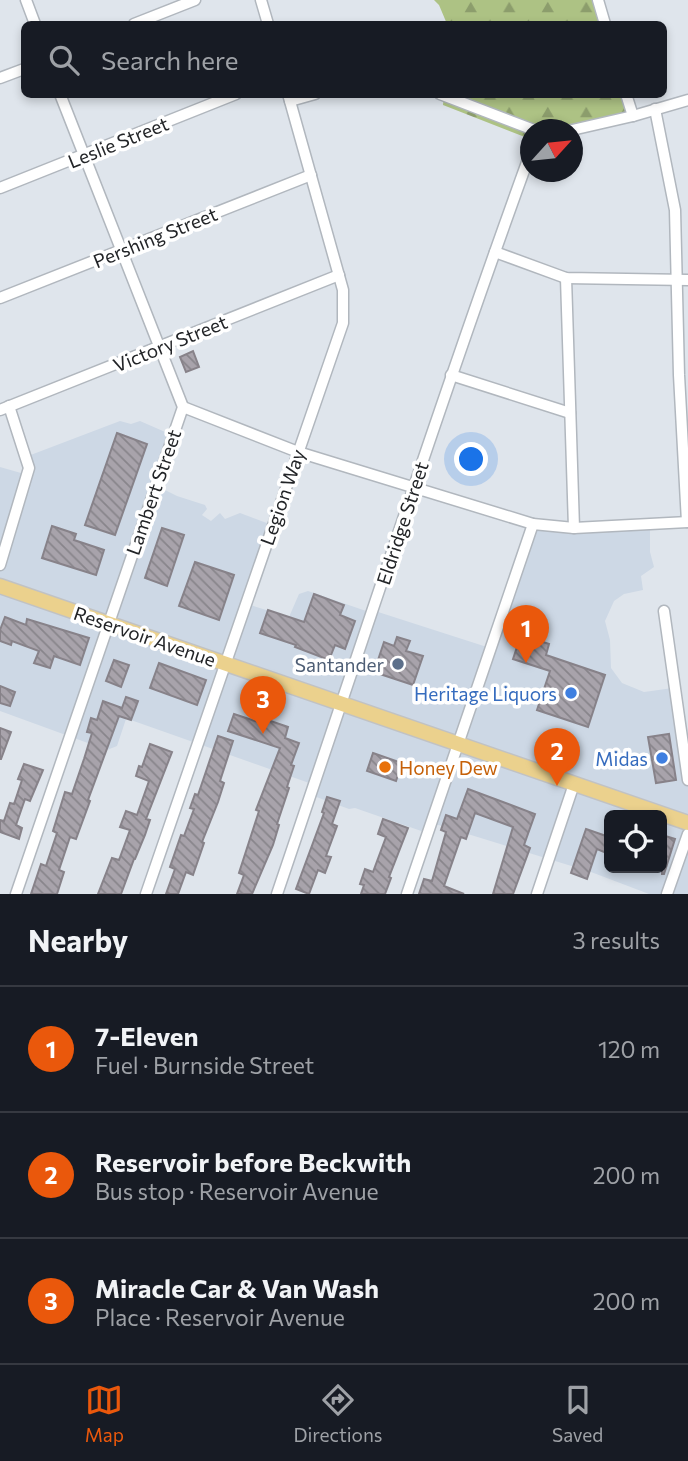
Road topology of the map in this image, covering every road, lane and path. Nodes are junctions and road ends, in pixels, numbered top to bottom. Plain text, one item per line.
1 (26, 0) edge
2 (195, 0) edge
3 (261, 0) edge
4 (598, 0) edge
5 (33, 21) edge
6 (142, 21) edge
7 (267, 21) edge
8 (605, 21) edge
9 (21, 70) edge
10 (0, 78) edge
11 (61, 98) edge
12 (226, 98) edge
13 (289, 98) edge
14 (450, 98) edge
15 (627, 98) edge
16 (688, 100) edge
17 (655, 109) junction
18 (633, 116) junction
19 (520, 125) edge
20 (583, 127) edge
21 (83, 156) junction
22 (311, 175) junction
23 (520, 182) edge
24 (0, 188) edge
25 (119, 251) junction
26 (495, 252) junction
27 (339, 275) junction
28 (566, 278) junction
29 (676, 280) junction
30 (688, 280) edge
31 (0, 298) edge
32 (158, 348) junction
33 (452, 375) junction
34 (183, 407) junction
35 (5, 408) edge
36 (570, 412) junction
37 (298, 452) junction
38 (415, 488) junction
39 (688, 522) edge
40 (533, 524) junction
41 (574, 528) junction
42 (0, 565) edge
43 (0, 586) edge
44 (664, 611) dead end
45 (108, 624) junction
46 (225, 664) junction
47 (342, 704) junction
48 (458, 744) junction
49 (688, 780) edge
50 (574, 784) junction
51 (688, 823) edge
52 (688, 834) edge
53 (16, 894) edge
54 (146, 894) edge
55 (277, 894) edge
56 (407, 894) edge
57 (537, 894) edge
58 (667, 894) edge

1 - 5 street
2 - 6 street
3 - 7 street
4 - 8 street
9 - 10 street
11 - 21 street, Lambert Street
12 - 21 street, Leslie Street
13 - 22 street, Legion Way
14 - 19 street
15 - 18 street
16 - 17 street
17 - 18 street
17 - 29 street
18 - 20 street
21 - 24 street, Leslie Street
21 - 25 street, Lambert Street
22 - 25 street, Pershing Street
22 - 27 street, Legion Way
23 - 26 street, Eldridge Street
25 - 31 street, Pershing Street
25 - 32 street, Lambert Street
26 - 28 street
26 - 33 street, Eldridge Street
27 - 32 street, Victory Street
27 - 37 street, Legion Way
28 - 29 street
28 - 36 street
29 - 30 street
29 - 39 street
32 - 34 street, Lambert Street
32 - 35 street, Victory Street
33 - 36 street
33 - 38 street, Eldridge Street
34 - 37 street
34 - 45 street, Lambert Street
35 - 42 street
36 - 41 street
37 - 38 street
37 - 46 street, Legion Way
38 - 40 street
38 - 47 street, Eldridge Street
39 - 41 street
40 - 41 street
40 - 48 street
43 - 45 main road, Reservoir Avenue
44 - 49 street
45 - 46 main road, Reservoir Avenue
45 - 53 street, Lambert Street
46 - 47 main road, Reservoir Avenue
46 - 54 street, Legion Way
47 - 48 main road, Reservoir Avenue
47 - 55 street, Eldridge Street
48 - 50 main road, Reservoir Avenue
48 - 56 street
50 - 51 main road, Reservoir Avenue
50 - 57 street
52 - 58 street

